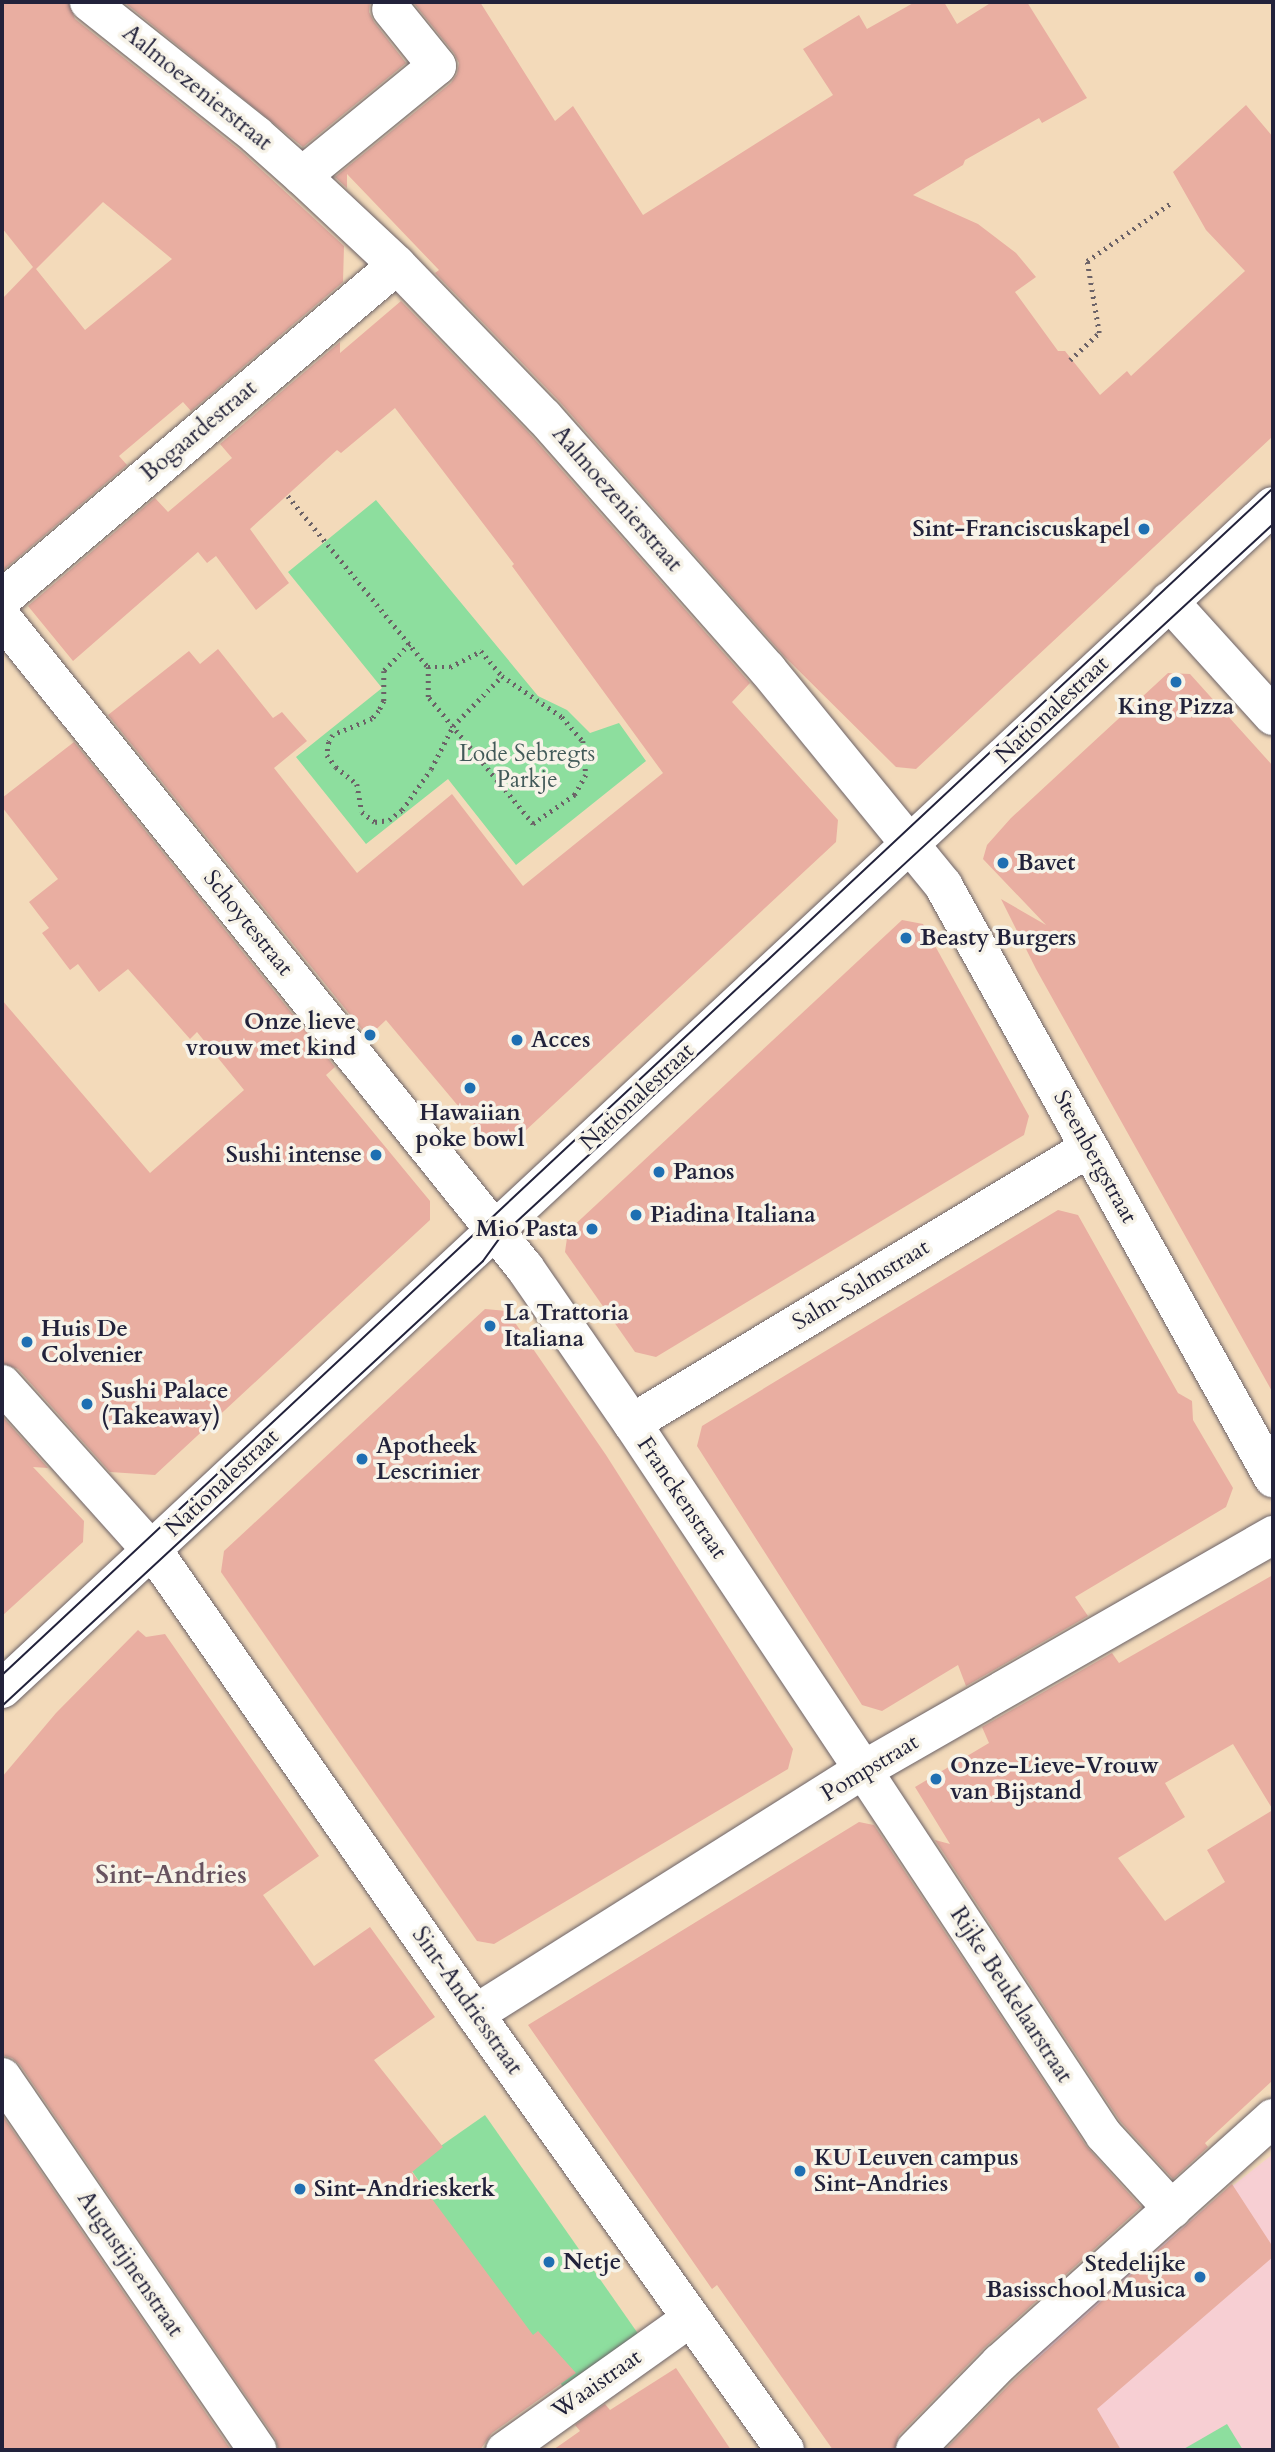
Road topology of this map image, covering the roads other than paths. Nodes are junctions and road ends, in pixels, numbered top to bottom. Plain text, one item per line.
1 (89, 2) edge
2 (391, 9) dead end
3 (302, 176) junction
4 (397, 265) junction
5 (1273, 506) edge
6 (2, 599) edge
7 (1169, 601) junction
8 (2, 618) edge
9 (1273, 716) edge
10 (909, 842) junction
11 (1089, 1148) junction
12 (495, 1229) junction
13 (2, 1384) edge
14 (632, 1423) junction
15 (1273, 1478) edge
16 (1273, 1535) edge
17 (152, 1549) junction
18 (2, 1689) edge
19 (863, 1770) junction
20 (475, 2014) junction
21 (2, 2077) edge
22 (1273, 2118) edge
23 (1172, 2209) junction
24 (690, 2318) junction
25 (545, 2437) edge
26 (257, 2450) edge
27 (505, 2450) edge
28 (785, 2450) edge
29 (915, 2450) edge

1 - 3 street, Aalmoezenierstraat
2 - 3 street
3 - 4 street, Aalmoezenierstraat
4 - 6 street, Bogaardestraat
4 - 10 street, Aalmoezenierstraat
5 - 7 street, Nationalestraat
7 - 9 street
7 - 10 street, Nationalestraat
8 - 12 street, Schoytestraat
10 - 11 street, Steenbergstraat
10 - 12 street, Nationalestraat
11 - 14 street, Salm-Salmstraat
11 - 15 street, Steenbergstraat
12 - 14 street, Franckenstraat
12 - 17 street, Nationalestraat
13 - 17 street, Sint-Andriesstraat
14 - 19 street, Franckenstraat
16 - 19 street, Pompstraat
17 - 18 street, Nationalestraat
17 - 20 street, Sint-Andriesstraat
19 - 20 street, Pompstraat
19 - 23 street, Rijke Beukelaarstraat
20 - 24 street, Sint-Andriesstraat
21 - 26 street, Augustijnenstraat
22 - 23 street
23 - 29 street
24 - 25 street, Waaistraat
24 - 28 street, Sint-Andriesstraat
25 - 27 street, Waaistraat

